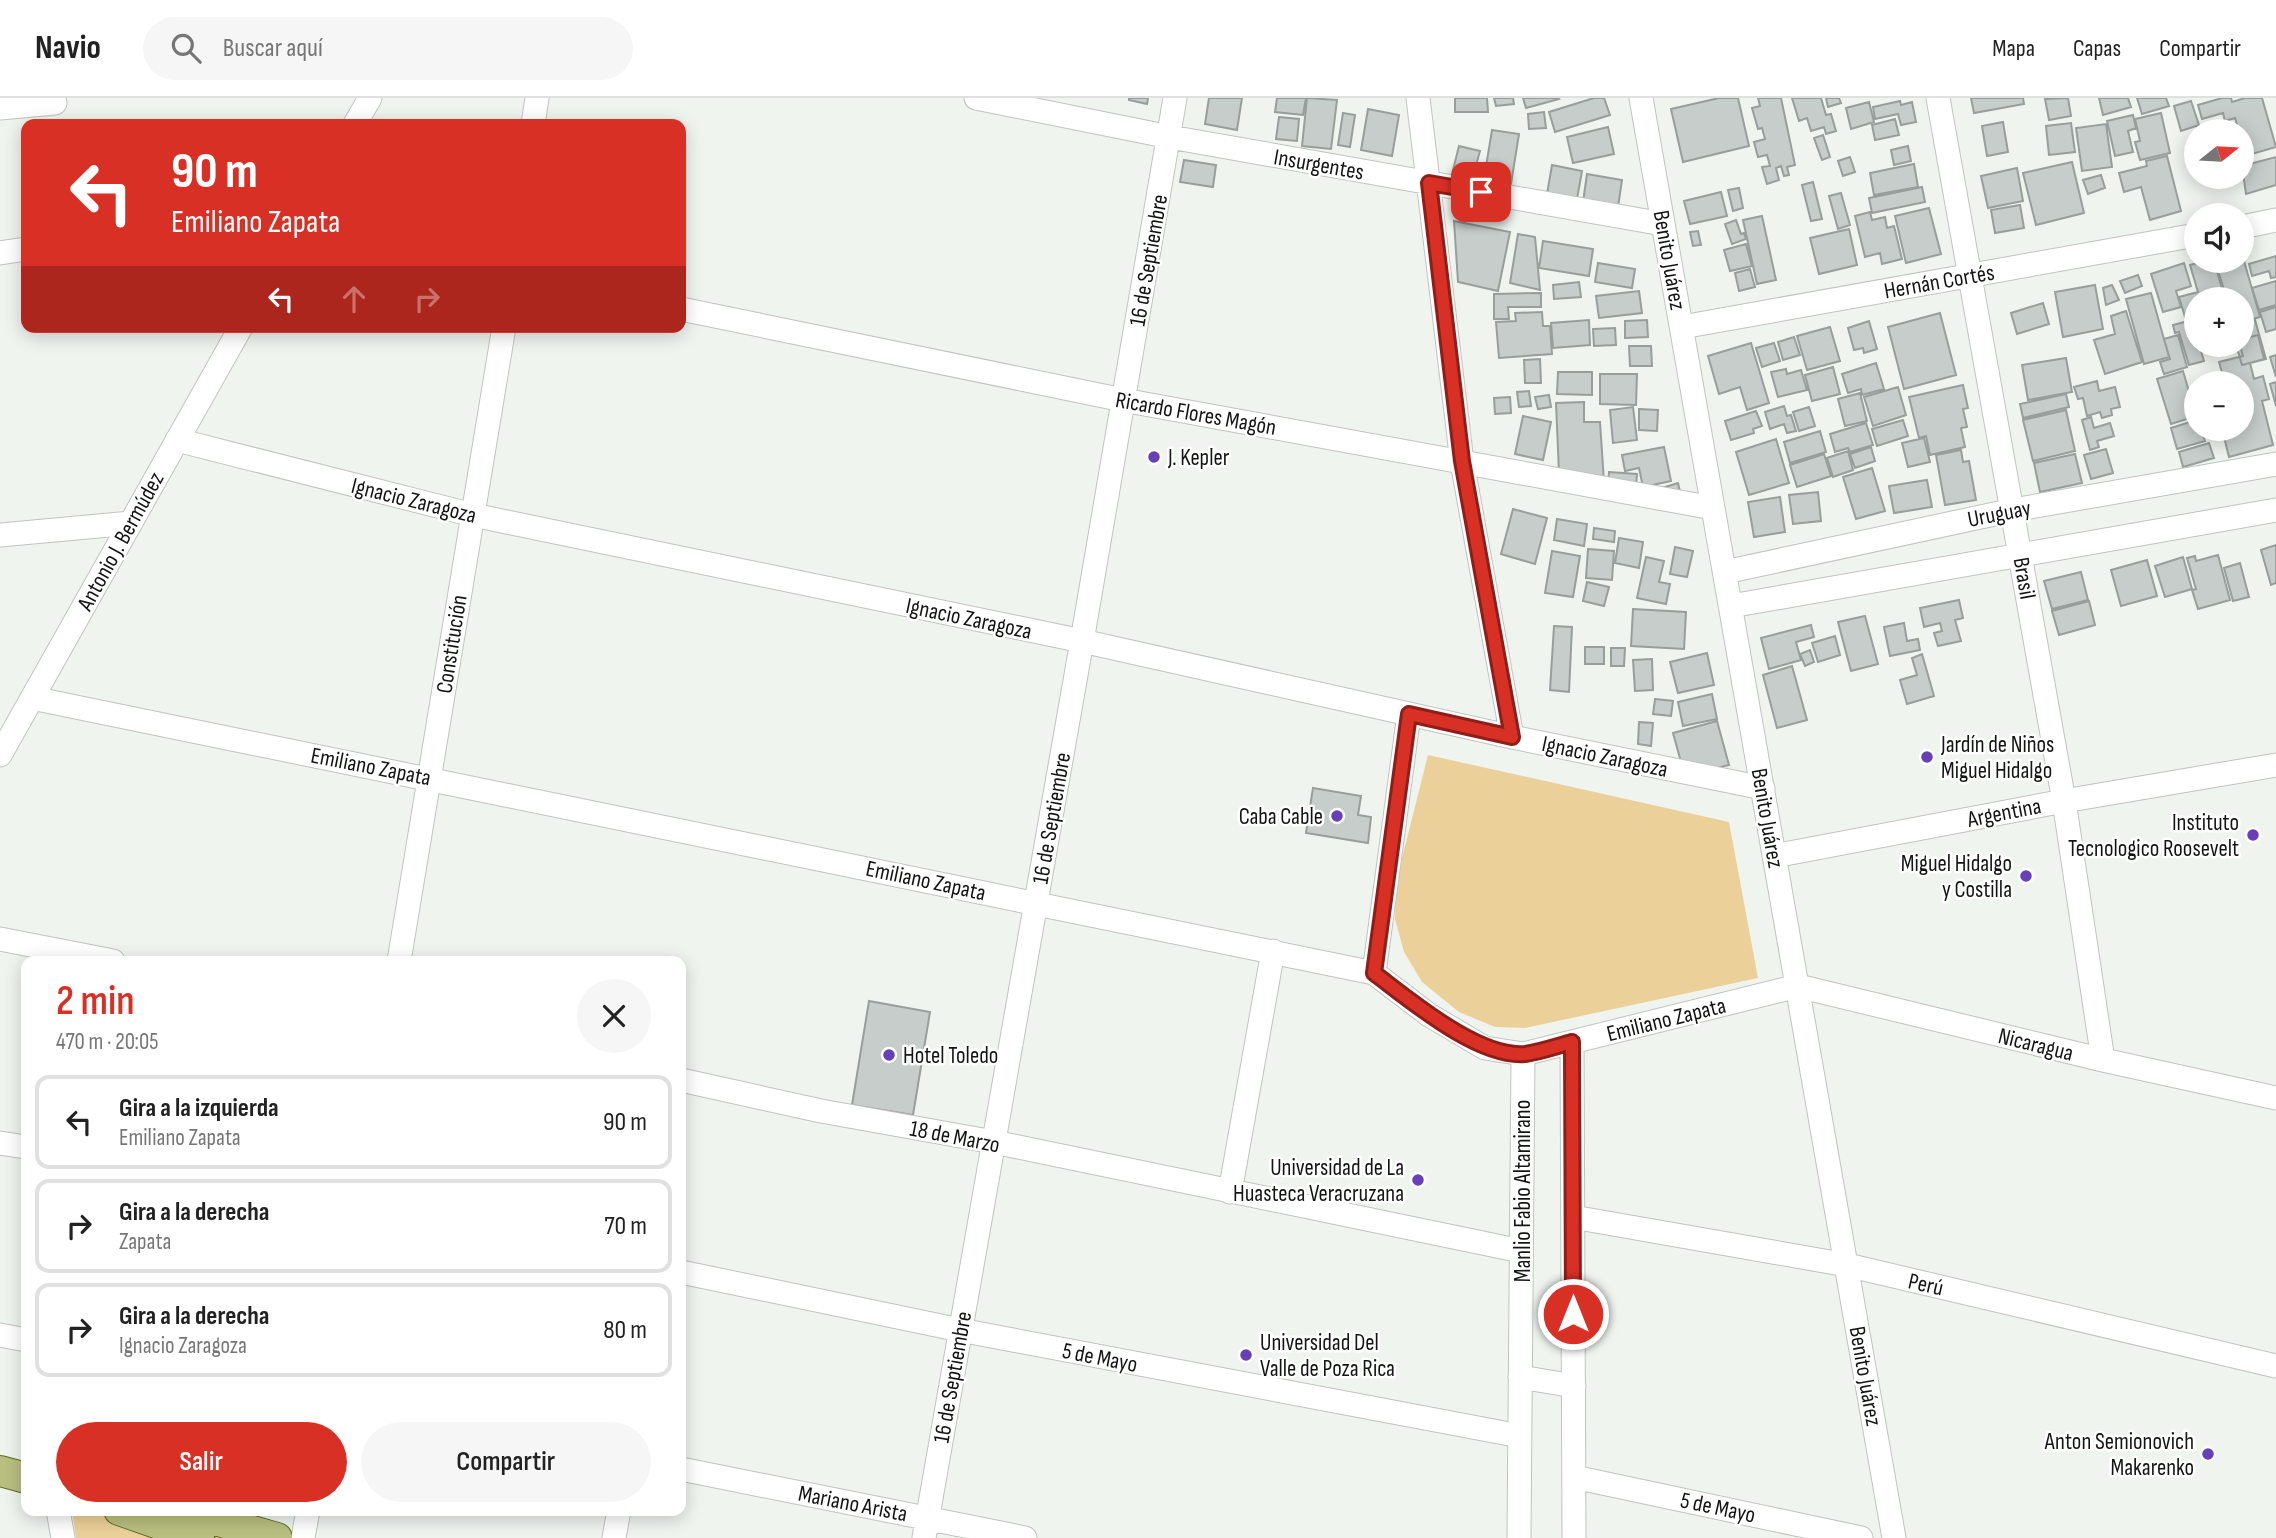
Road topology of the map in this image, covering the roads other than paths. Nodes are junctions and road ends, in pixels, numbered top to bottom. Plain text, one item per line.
1 (370, 98) edge
2 (537, 98) edge
3 (976, 98) edge
4 (1175, 98) edge
5 (1418, 98) edge
6 (1641, 98) edge
7 (1938, 98) edge
8 (55, 103) dead end
9 (0, 108) edge
10 (358, 119) edge
11 (534, 119) edge
12 (1170, 137) junction
13 (1429, 183) junction
14 (2276, 220) edge
15 (1664, 224) junction
16 (2254, 225) edge
17 (2184, 237) edge
18 (21, 250) edge
19 (0, 253) edge
20 (1968, 275) junction
21 (686, 310) edge
22 (1682, 327) junction
23 (238, 333) edge
24 (503, 333) edge
25 (1123, 400) junction
26 (177, 440) junction
27 (1462, 461) junction
28 (2276, 464) edge
29 (1713, 508) junction
30 (2013, 510) junction
31 (2276, 510) edge
32 (473, 515) junction
33 (131, 523) junction
34 (0, 535) edge
35 (2021, 555) junction
36 (1725, 572) junction
37 (1731, 606) junction
38 (1082, 642) junction
39 (32, 698) junction
40 (1409, 714) junction
41 (1512, 737) junction
42 (0, 755) edge
43 (2276, 765) edge
44 (429, 778) junction
45 (1763, 788) junction
46 (2064, 801) junction
47 (1774, 856) junction
48 (1036, 902) junction
49 (0, 939) edge
50 (1273, 951) junction
51 (87, 956) edge
52 (400, 956) edge
53 (1374, 973) junction
54 (1797, 986) junction
55 (1572, 1042) junction
56 (1523, 1054) junction
57 (2103, 1060) junction
58 (686, 1081) edge
59 (2276, 1098) edge
60 (993, 1142) junction
61 (0, 1143) edge
62 (21, 1146) edge
63 (1230, 1192) junction
64 (1573, 1217) junction
65 (1521, 1251) junction
66 (1847, 1265) junction
67 (686, 1273) edge
68 (960, 1331) junction
69 (0, 1335) edge
70 (21, 1339) edge
71 (2276, 1366) edge
72 (1520, 1377) junction
73 (1574, 1386) junction
74 (1520, 1436) junction
75 (0, 1460) edge
76 (21, 1465) edge
77 (686, 1470) edge
78 (0, 1471) edge
79 (21, 1477) edge
80 (1574, 1477) junction
81 (59, 1516) edge
82 (136, 1516) edge
83 (201, 1516) edge
84 (307, 1516) edge
85 (618, 1516) edge
86 (925, 1528) edge
87 (63, 1538) edge
88 (199, 1538) edge
89 (276, 1538) edge
90 (303, 1538) edge
91 (614, 1538) edge
92 (1025, 1538) edge
93 (1519, 1538) edge
94 (1574, 1538) edge
95 (1861, 1538) edge
96 (1894, 1538) edge

1 - 10 street
2 - 11 street
3 - 12 street, Insurgentes
4 - 12 street, 16 de Septiembre
5 - 13 street
6 - 15 street, Benito Juárez
7 - 20 street, Brasil
8 - 9 street
12 - 13 street, Insurgentes
12 - 25 street, 16 de Septiembre
13 - 15 street, Insurgentes
13 - 27 street
14 - 16 street
15 - 22 street, Benito Juárez
17 - 20 street, Hernán Cortés
18 - 19 street
20 - 22 street, Hernán Cortés
20 - 30 street, Brasil
21 - 25 street, Ricardo Flores Magón
22 - 29 street, Benito Juárez
23 - 26 street, Antonio J. Bermúdez
24 - 32 street, Constitución
25 - 27 street, Ricardo Flores Magón
25 - 38 street, 16 de Septiembre
26 - 32 street, Ignacio Zaragoza
26 - 33 street, Antonio J. Bermúdez
27 - 29 street, Ricardo Flores Magón
27 - 41 street
28 - 30 street, Uruguay
29 - 36 street, Benito Juárez
30 - 35 street, Brasil
30 - 36 street, Uruguay
31 - 35 street, Uruguay
32 - 38 street, Ignacio Zaragoza
32 - 44 street, Constitución
33 - 34 street
33 - 39 street, Antonio J. Bermúdez
35 - 37 street, Uruguay
35 - 46 street, Brasil
36 - 37 street, Benito Juárez
37 - 45 street, Benito Juárez
38 - 40 street, Ignacio Zaragoza
38 - 48 street, 16 de Septiembre
39 - 42 street, Antonio J. Bermúdez
39 - 44 street, Emiliano Zapata
40 - 41 street, Ignacio Zaragoza
40 - 53 street
41 - 45 street, Ignacio Zaragoza
43 - 46 street, Argentina
44 - 48 street, Emiliano Zapata
44 - 52 street, Constitución
45 - 47 street, Benito Juárez
46 - 47 street, Argentina
46 - 57 street, Brasil
47 - 54 street, Benito Juárez
48 - 50 street, Emiliano Zapata
48 - 60 street, 16 de Septiembre
49 - 51 street
50 - 53 street, Emiliano Zapata
50 - 63 street
53 - 56 street, Emiliano Zapata
54 - 55 street, Emiliano Zapata
54 - 57 street, Nicaragua
54 - 66 street, Benito Juárez
55 - 56 street, Emiliano Zapata
55 - 64 street
56 - 65 street, Manlio Fabio Altamirano
57 - 59 street, Nicaragua
58 - 60 street, 18 de Marzo
60 - 63 street, 18 de Marzo
60 - 68 street, 16 de Septiembre
61 - 62 street
63 - 65 street, 18 de Marzo
64 - 66 street, Perú
64 - 73 street
65 - 72 street, Manlio Fabio Altamirano
66 - 71 street, Perú
66 - 96 street, Benito Juárez
67 - 68 street, 5 de Mayo
68 - 74 street, 5 de Mayo
68 - 86 street, 16 de Septiembre
69 - 70 street
72 - 73 street
72 - 74 street, Manlio Fabio Altamirano
73 - 80 street
74 - 93 street, Manlio Fabio Altamirano
75 - 76 main road
77 - 86 street, Mariano Arista
78 - 79 main road
80 - 94 street
80 - 95 street, 5 de Mayo
81 - 87 street
82 - 88 main road
83 - 89 main road
84 - 90 street
85 - 91 street
86 - 92 street, Mariano Arista

